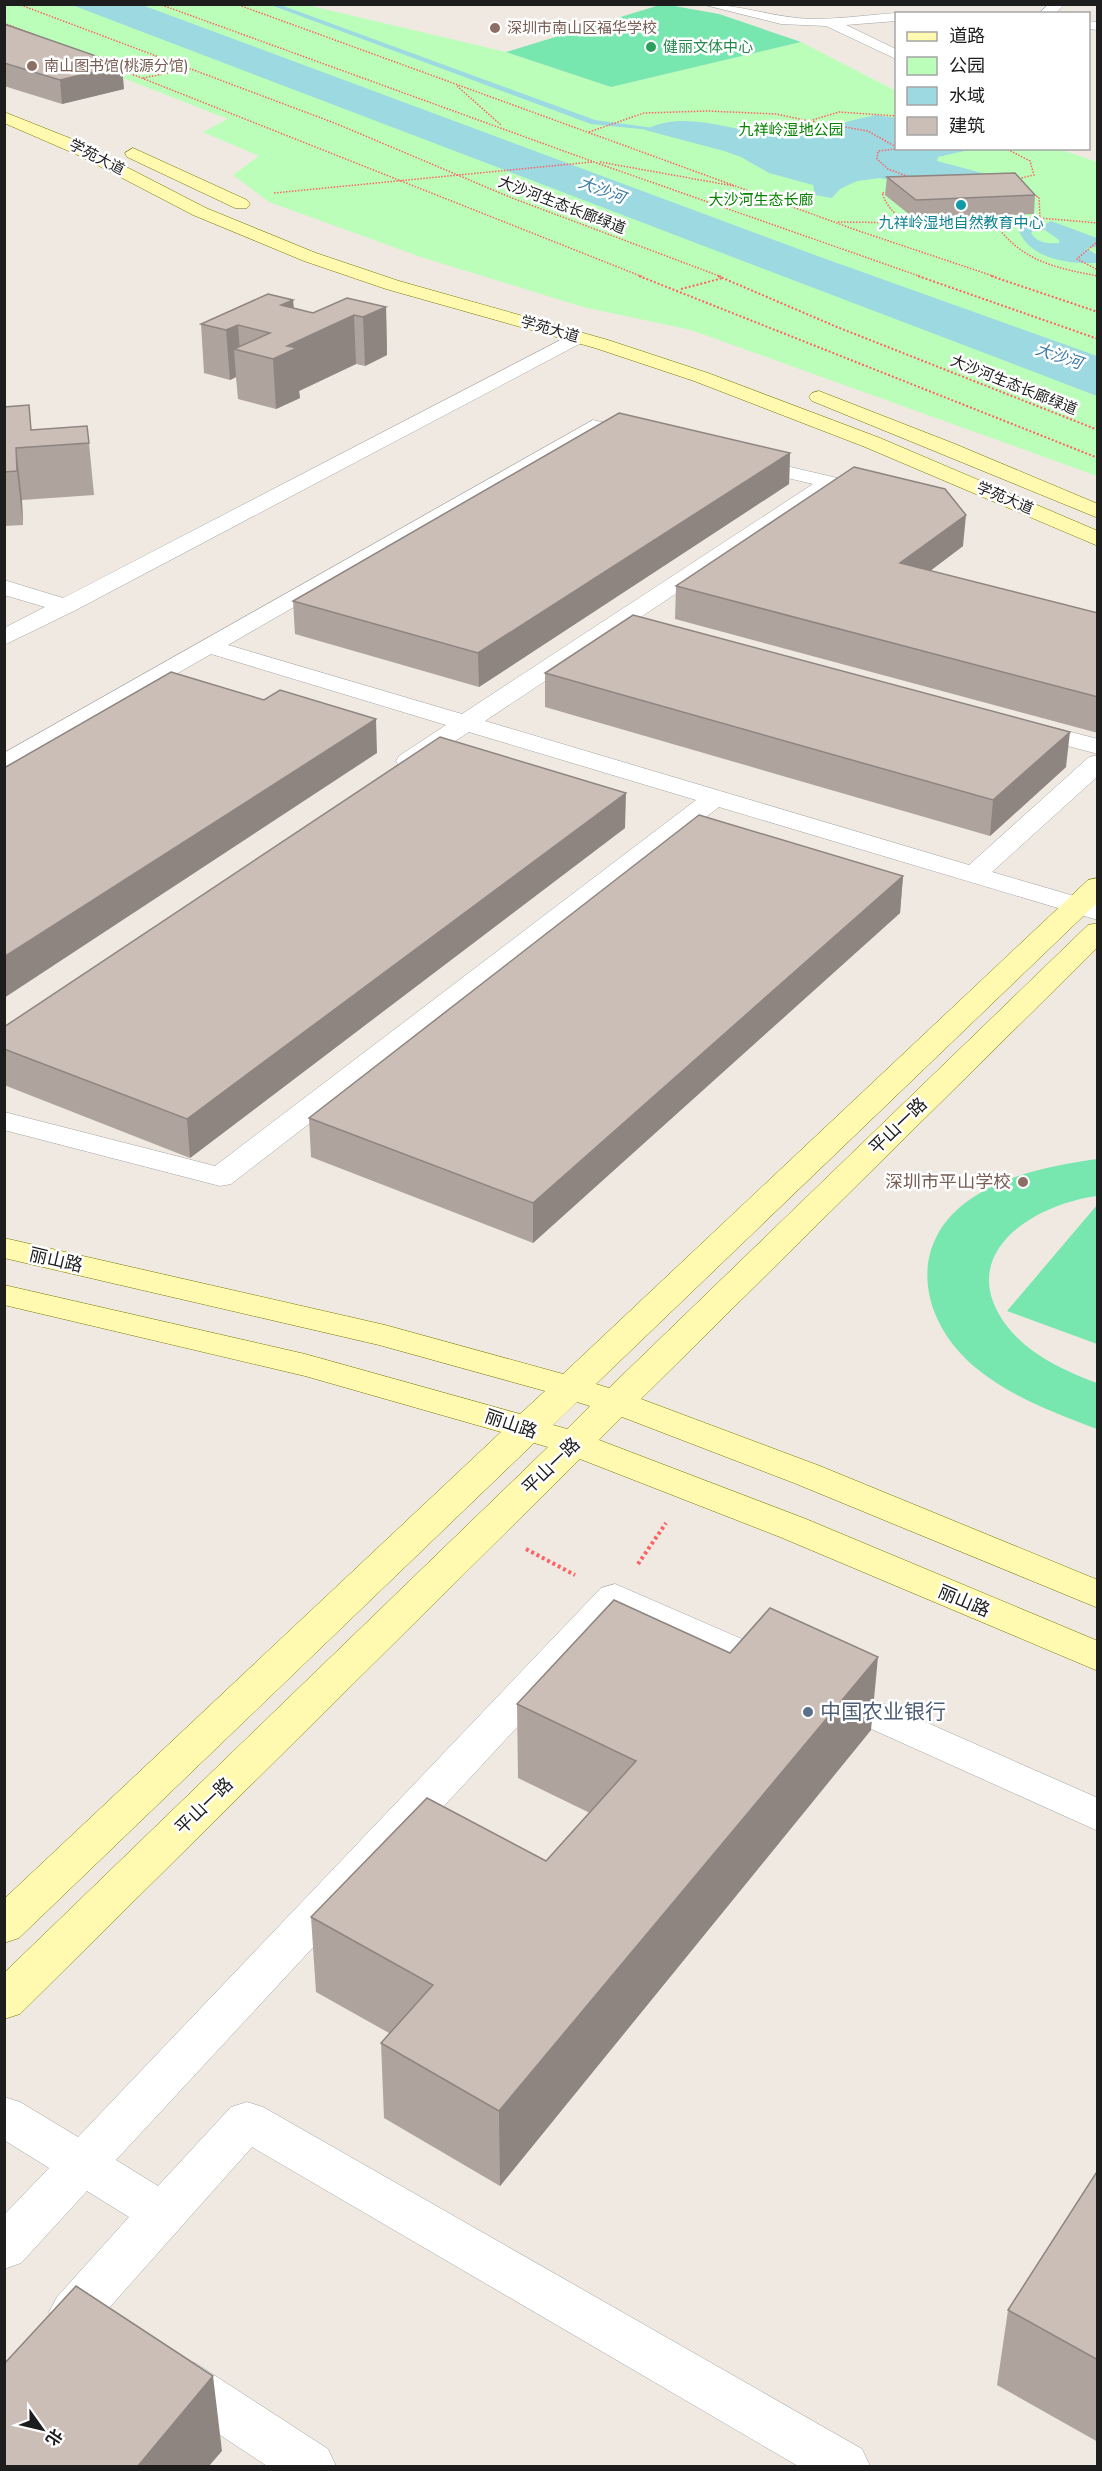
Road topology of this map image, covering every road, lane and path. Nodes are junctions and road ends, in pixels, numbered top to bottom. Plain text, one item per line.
1 (18, 4) edge
2 (159, 4) edge
3 (236, 4) edge
4 (708, 4) edge
5 (895, 17) edge
6 (4, 23) edge
7 (831, 23) junction
8 (35, 35) edge
9 (895, 54) edge
10 (119, 69) dead end
11 (189, 69) junction
12 (142, 78) junction
13 (455, 85) junction
14 (4, 102) edge
15 (895, 116) edge
16 (4, 117) edge
17 (809, 121) junction
18 (504, 127) junction
19 (589, 132) junction
20 (94, 136) dead end
21 (112, 143) dead end
22 (895, 146) edge
23 (895, 149) edge
24 (1009, 150) edge
25 (594, 162) junction
26 (456, 174) junction
27 (910, 177) edge
28 (400, 180) junction
29 (1016, 180) edge
30 (746, 189) junction
31 (893, 192) edge
32 (267, 194) dead end
33 (1029, 195) edge
34 (254, 210) dead end
35 (1040, 218) junction
36 (835, 222) junction
37 (921, 223) junction
38 (1098, 223) edge
39 (1000, 230) junction
40 (1098, 241) edge
41 (1098, 270) edge
42 (1098, 276) edge
43 (723, 278) junction
44 (679, 290) junction
45 (1098, 312) edge
46 (578, 337) junction
47 (1098, 337) edge
48 (805, 392) dead end
49 (1098, 430) edge
50 (661, 442) edge
51 (728, 458) edge
52 (1098, 458) edge
53 (1098, 512) edge
54 (1098, 539) edge
55 (4, 587) edge
56 (66, 606) junction
57 (625, 618) junction
58 (648, 624) edge
59 (4, 638) edge
60 (208, 646) junction
61 (1005, 722) edge
62 (465, 723) junction
63 (1098, 747) edge
64 (1098, 762) edge
65 (4, 763) edge
66 (387, 775) edge
67 (715, 798) junction
68 (973, 875) junction
69 (1090, 902) edge
70 (1098, 931) edge
71 (4, 1121) edge
72 (4, 1248) edge
73 (4, 1295) edge
74 (570, 1389) junction
75 (614, 1403) junction
76 (527, 1429) junction
77 (572, 1445) junction
78 (690, 1488) junction
79 (487, 1528) junction
80 (1098, 1595) edge
81 (615, 1597) junction
82 (1098, 1657) edge
83 (1098, 1816) edge
84 (4, 1926) edge
85 (4, 2001) edge
86 (4, 2116) edge
87 (82, 2164) junction
88 (163, 2213) junction
89 (4, 2248) edge
90 (310, 2466) edge
91 (844, 2466) edge

1 - 11 path, 大沙河生态长廊绿道
2 - 18 path
3 - 13 path
4 - 7 street
5 - 7 street
6 - 8 path
7 - 9 street
10 - 12 path
11 - 12 path
11 - 26 path, 大沙河生态长廊绿道
12 - 28 path
13 - 18 path
13 - 19 path
14 - 20 street, 学苑大道
15 - 17 path
16 - 46 street, 学苑大道
17 - 19 path
17 - 22 path
18 - 25 path
19 - 30 path
21 - 34 street, 学苑大道
23 - 27 path
24 - 29 path
25 - 26 path
25 - 30 path
25 - 47 path
26 - 28 path
26 - 43 path, 大沙河生态长廊绿道
28 - 32 path
28 - 44 path
30 - 36 path
31 - 37 path
33 - 35 path
35 - 38 path
35 - 39 path
36 - 37 path
36 - 45 path
37 - 39 path
39 - 42 path
40 - 41 path
43 - 44 path
43 - 49 path, 大沙河生态长廊绿道
44 - 52 path
46 - 54 street, 学苑大道
46 - 56 street
48 - 53 street, 学苑大道
50 - 60 lane
51 - 57 lane
55 - 56 street
56 - 59 street
57 - 58 lane
57 - 62 lane
60 - 62 lane
60 - 65 lane
61 - 63 lane
62 - 66 lane
62 - 67 lane
64 - 68 lane
67 - 68 lane
67 - 71 lane
68 - 69 lane
69 - 74 street, 平山一路
70 - 75 street, 平山一路
72 - 74 street, 丽山路
73 - 76 street, 丽山路
74 - 75 street, 丽山路
74 - 76 street, 平山一路
75 - 77 street, 平山一路
75 - 80 street, 丽山路
76 - 77 street, 丽山路
76 - 84 street, 平山一路
77 - 78 street, 丽山路
77 - 79 street, 平山一路
78 - 81 path
78 - 82 street, 丽山路
79 - 81 path
79 - 85 street, 平山一路
81 - 83 street
81 - 87 street
86 - 87 street
87 - 88 street
87 - 89 street
88 - 90 street
88 - 91 street

